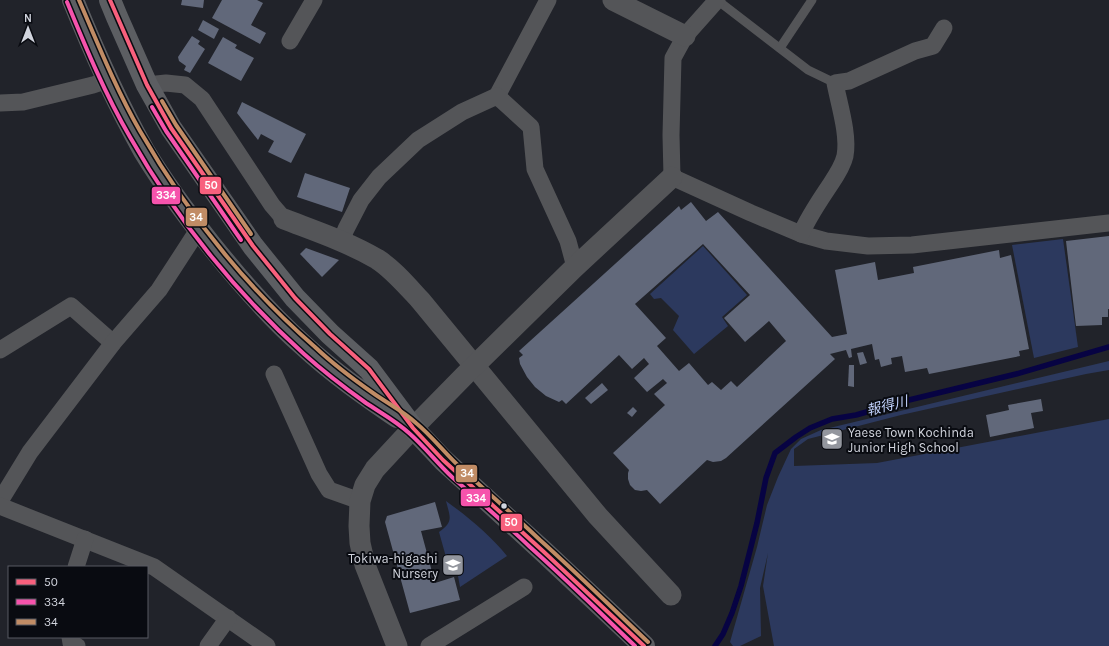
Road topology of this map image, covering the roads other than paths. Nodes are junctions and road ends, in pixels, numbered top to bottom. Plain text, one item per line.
1 (74, 0) edge
2 (110, 0) edge
3 (314, 0) edge
4 (548, 0) edge
5 (613, 0) edge
6 (717, 0) edge
7 (812, 0) edge
8 (944, 28) dead end
9 (685, 36) junction
10 (290, 41) dead end
11 (780, 48) junction
12 (108, 80) junction
13 (835, 83) junction
14 (147, 85) junction
15 (497, 96) junction
16 (0, 103) edge
17 (672, 177) junction
18 (284, 219) joint
19 (1109, 223) edge
20 (198, 230) junction
21 (801, 234) junction
22 (341, 241) junction
23 (575, 267) junction
24 (114, 343) junction
25 (0, 350) edge
26 (475, 366) junction
27 (274, 374) dead end
28 (413, 428) junction
29 (0, 501) edge
30 (360, 501) junction
31 (0, 506) edge
32 (85, 539) junction
33 (76, 566) edge
34 (524, 587) dead end
35 (671, 595) dead end
36 (228, 618) junction
37 (70, 638) edge
38 (77, 646) edge
39 (208, 646) edge
40 (267, 646) edge
41 (398, 646) edge
42 (429, 646) edge
43 (644, 646) edge

1 - 12 highway
2 - 14 highway
3 - 10 street
4 - 15 street
5 - 9 street
6 - 9 street
6 - 11 lane
7 - 11 lane
8 - 13 street
9 - 17 street
11 - 13 lane
12 - 16 street
12 - 20 highway
13 - 21 street
14 - 18 street
14 - 28 highway
15 - 22 street
15 - 23 street
17 - 21 street
17 - 23 street
18 - 22 street
19 - 21 street
20 - 24 street
20 - 28 highway
22 - 26 street
23 - 26 street
24 - 25 street
24 - 29 street
26 - 28 street
26 - 35 street
27 - 30 street
28 - 30 street
28 - 43 highway
30 - 41 street
31 - 32 street
32 - 33 street
32 - 36 street
34 - 42 street
36 - 39 street
36 - 40 street
37 - 38 street

